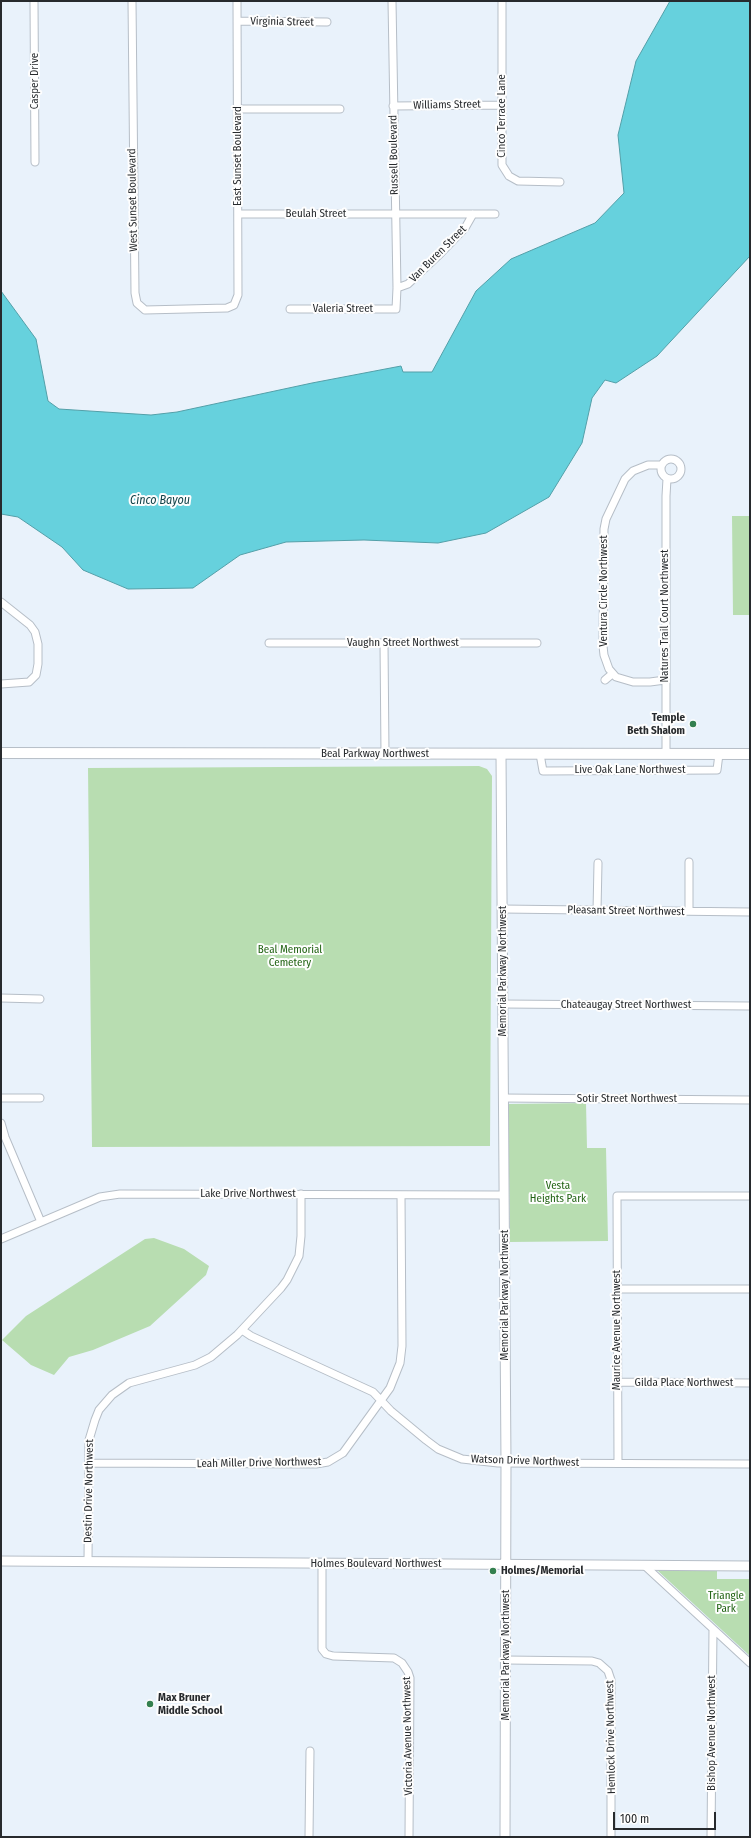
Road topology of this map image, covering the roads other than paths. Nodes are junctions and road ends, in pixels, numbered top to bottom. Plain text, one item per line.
1 (34, 1) edge
2 (132, 1) edge
3 (237, 1) edge
4 (392, 1) edge
5 (502, 1) edge
6 (237, 21) junction
7 (327, 22) dead end
8 (502, 105) junction
9 (393, 106) junction
10 (238, 109) junction
11 (340, 109) dead end
12 (35, 162) dead end
13 (560, 182) dead end
14 (238, 214) junction
15 (394, 214) junction
16 (473, 214) junction
17 (495, 214) dead end
18 (397, 288) junction
19 (230, 307) joint
20 (290, 309) dead end
21 (396, 309) joint
22 (661, 465) junction
23 (667, 479) junction
24 (1, 602) edge
25 (269, 643) dead end
26 (384, 643) junction
27 (538, 643) dead end
28 (612, 674) junction
29 (605, 680) dead end
30 (665, 680) junction
31 (1, 684) edge
32 (1, 753) edge
33 (385, 754) junction
34 (501, 754) junction
35 (540, 754) junction
36 (666, 754) junction
37 (719, 754) junction
38 (750, 754) edge
39 (689, 862) dead end
40 (598, 863) dead end
41 (502, 909) junction
42 (597, 910) junction
43 (689, 911) junction
44 (750, 912) edge
45 (1, 998) edge
46 (40, 999) dead end
47 (503, 1004) junction
48 (750, 1006) edge
49 (1, 1098) edge
50 (40, 1098) dead end
51 (503, 1098) junction
52 (750, 1100) edge
53 (1, 1123) edge
54 (301, 1194) junction
55 (401, 1195) junction
56 (504, 1195) junction
57 (750, 1196) edge
58 (41, 1222) junction
59 (1, 1239) edge
60 (617, 1288) junction
61 (750, 1290) edge
62 (242, 1330) junction
63 (618, 1382) junction
64 (750, 1383) edge
65 (381, 1401) junction
66 (506, 1462) junction
67 (89, 1463) junction
68 (618, 1463) junction
69 (750, 1464) edge
70 (1, 1561) edge
71 (88, 1561) junction
72 (322, 1563) junction
73 (506, 1564) junction
74 (645, 1566) junction
75 (750, 1566) edge
76 (713, 1629) junction
77 (506, 1660) junction
78 (750, 1663) edge
79 (310, 1751) dead end
80 (309, 1837) edge
81 (409, 1837) edge
82 (505, 1837) edge
83 (611, 1837) edge
84 (711, 1837) edge

1 - 12 street, Casper Drive
2 - 19 street, West Sunset Boulevard
3 - 6 street, East Sunset Boulevard
4 - 9 street, Russell Boulevard
5 - 8 street, Cinco Terrace Lane
6 - 7 street, Virginia Street
6 - 10 street, East Sunset Boulevard
8 - 9 street, Williams Street
8 - 13 street, Cinco Terrace Lane
9 - 15 street, Russell Boulevard
10 - 11 street
10 - 14 street, East Sunset Boulevard
14 - 15 street, Beulah Street
14 - 19 street, East Sunset Boulevard
15 - 16 street, Beulah Street
15 - 18 street, Russell Boulevard
16 - 17 street, Beulah Street
16 - 18 street, Van Buren Street
18 - 21 street, Russell Boulevard
20 - 21 street, Valeria Street
22 - 23 street, Natures Trail Court Northwest
22 - 23 street
22 - 28 street, Ventura Circle Northwest
23 - 30 street, Natures Trail Court Northwest
24 - 31 street
25 - 26 street, Vaughn Street Northwest
26 - 27 street, Vaughn Street Northwest
26 - 33 street
28 - 29 street
28 - 30 street
30 - 36 street, Natures Trail Court Northwest
32 - 33 main road, Beal Parkway Northwest
33 - 34 main road, Beal Parkway Northwest
34 - 35 main road, Beal Parkway Northwest
34 - 41 street, Memorial Parkway Northwest
35 - 36 main road, Beal Parkway Northwest
35 - 37 street, Live Oak Lane Northwest
36 - 37 main road, Beal Parkway Northwest
37 - 38 main road, Beal Parkway Northwest
39 - 43 street
40 - 42 street
41 - 42 street, Pleasant Street Northwest
41 - 47 street, Memorial Parkway Northwest
42 - 43 street, Pleasant Street Northwest
43 - 44 street, Pleasant Street Northwest
45 - 46 street
47 - 48 street, Chateaugay Street Northwest
47 - 51 street, Memorial Parkway Northwest
49 - 50 street
51 - 52 street, Sotir Street Northwest
51 - 56 street, Memorial Parkway Northwest
53 - 58 street
54 - 55 street, Lake Drive Northwest
54 - 58 street, Lake Drive Northwest
54 - 62 street, Destin Drive Northwest
55 - 56 street, Lake Drive Northwest
55 - 65 street, Leah Miller Drive Northwest
56 - 66 street, Memorial Parkway Northwest
57 - 60 street, Maurice Avenue Northwest
58 - 59 street, Lake Drive Northwest
60 - 61 street
60 - 63 street, Maurice Avenue Northwest
62 - 65 street, Watson Drive Northwest
62 - 67 street, Destin Drive Northwest
63 - 64 street, Gilda Place Northwest
63 - 68 street, Maurice Avenue Northwest
65 - 66 street, Watson Drive Northwest
65 - 67 street, Leah Miller Drive Northwest
66 - 68 street, Watson Drive Northwest
66 - 73 street, Memorial Parkway Northwest
67 - 71 street, Destin Drive Northwest
68 - 69 street, Watson Drive Northwest
70 - 71 street, Holmes Boulevard Northwest
71 - 72 street, Holmes Boulevard Northwest
72 - 73 street, Holmes Boulevard Northwest
72 - 81 street, Victoria Avenue Northwest
73 - 74 street, Holmes Boulevard Northwest
73 - 77 street, Memorial Parkway Northwest
74 - 75 street, Holmes Boulevard Northwest
74 - 76 street
76 - 78 street
76 - 84 street, Bishop Avenue Northwest
77 - 82 street, Memorial Parkway Northwest
77 - 83 street, Hemlock Drive Northwest
79 - 80 street

